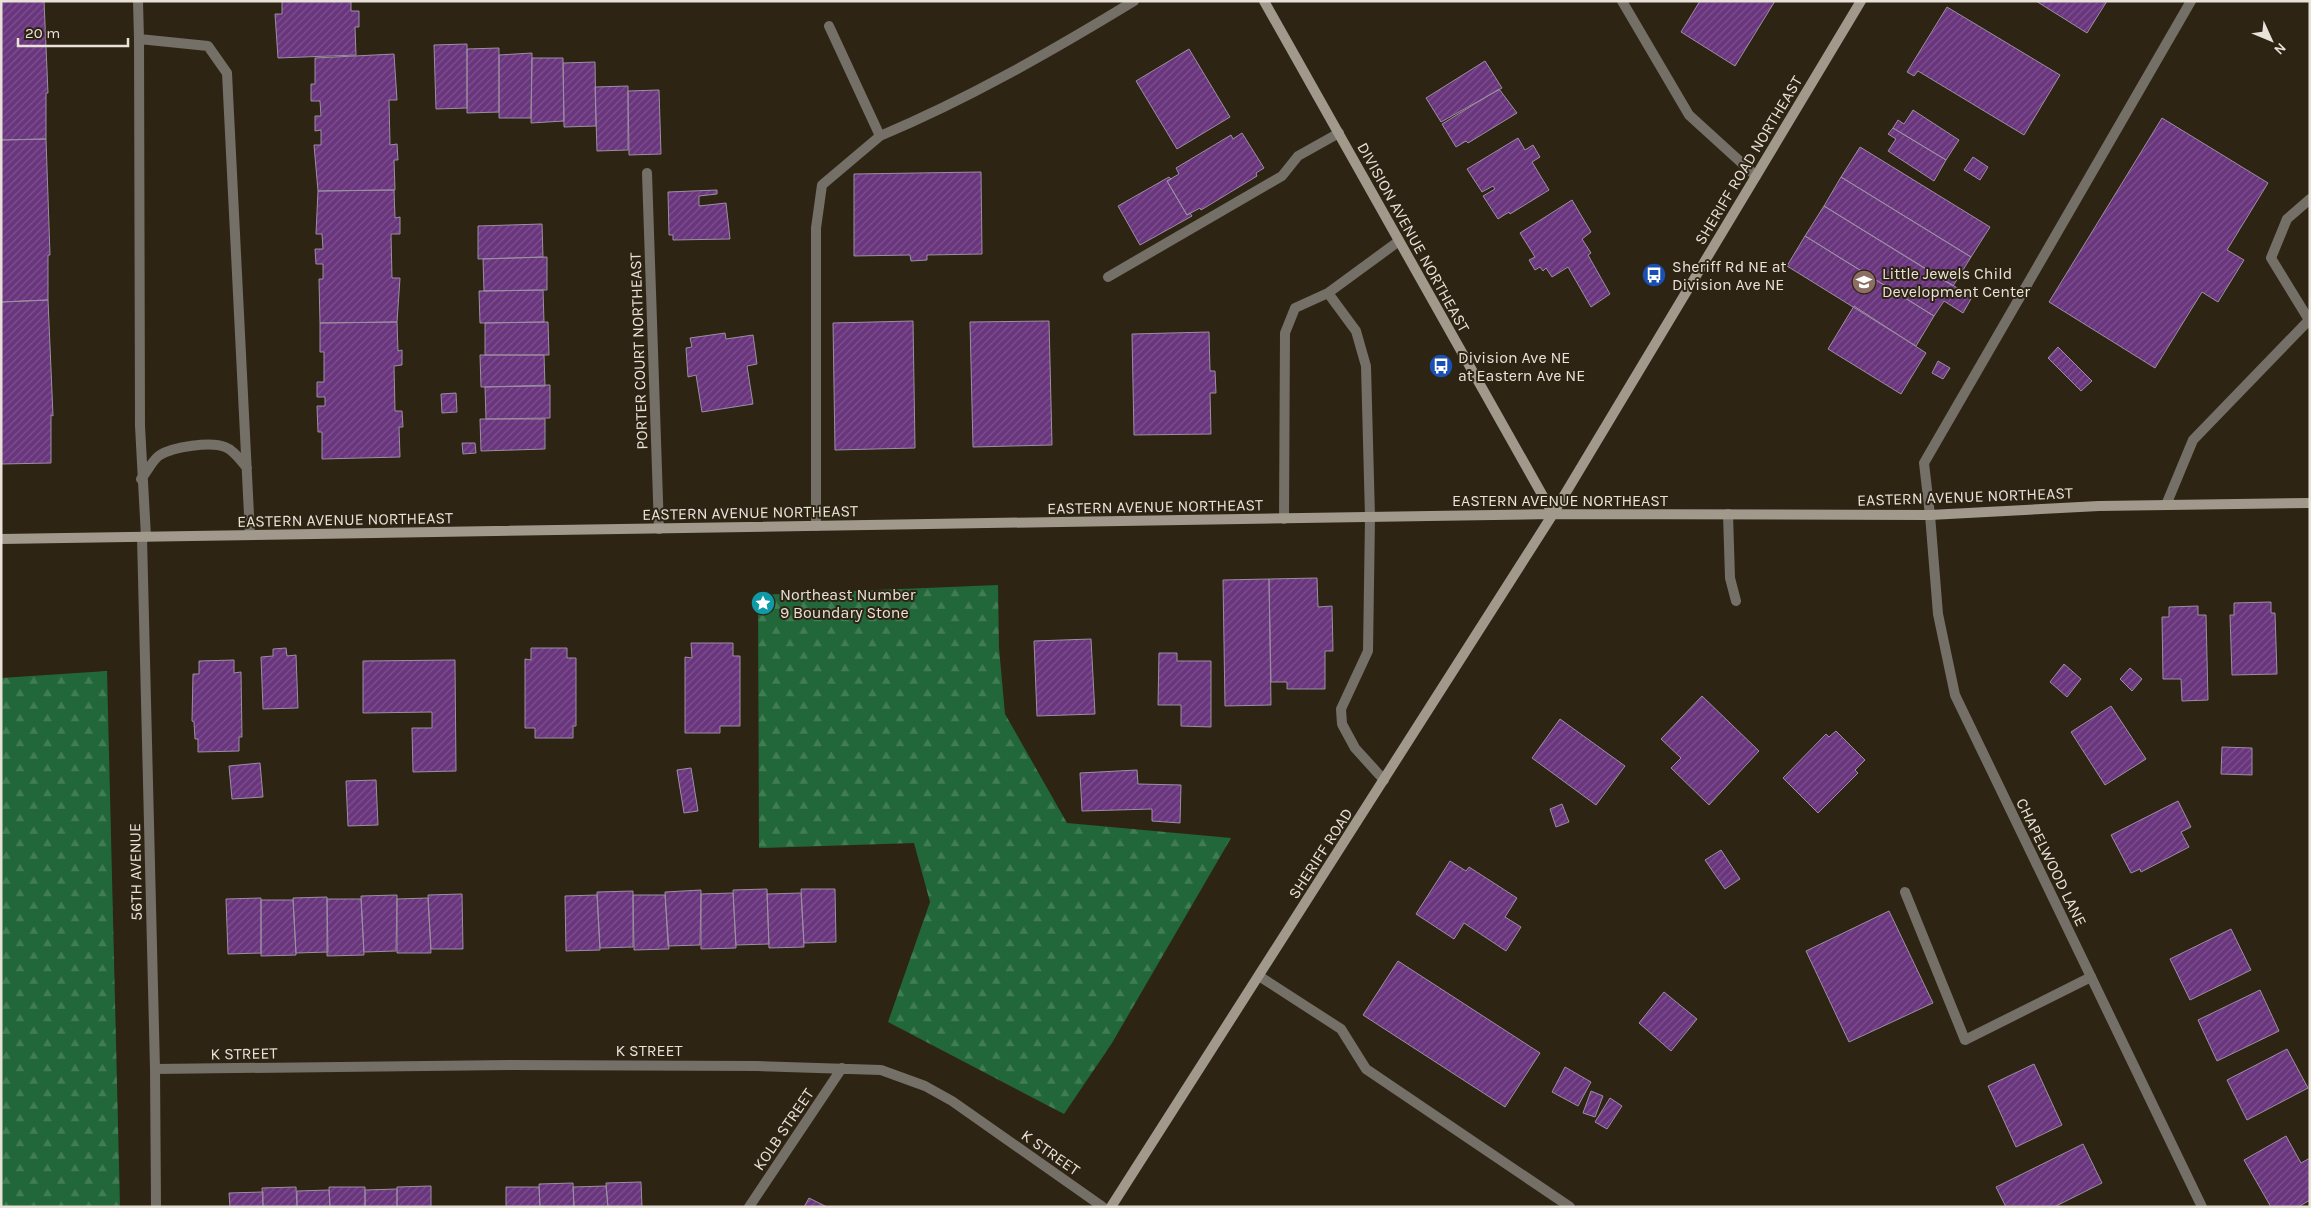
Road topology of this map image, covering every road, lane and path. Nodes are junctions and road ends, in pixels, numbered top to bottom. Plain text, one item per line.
1 (138, 1) edge
2 (1134, 1) edge
3 (1264, 1) edge
4 (1622, 1) edge
5 (1861, 1) edge
6 (2191, 1) edge
7 (829, 26) dead end
8 (139, 39) junction
9 (1339, 133) junction
10 (880, 136) junction
11 (647, 173) dead end
12 (1756, 176) junction
13 (2310, 199) edge
14 (1399, 241) junction
15 (1108, 277) dead end
16 (1328, 292) junction
17 (2309, 320) edge
18 (247, 468) junction
19 (141, 479) junction
20 (2310, 502) edge
21 (2166, 505) junction
22 (1552, 514) junction
23 (1728, 514) junction
24 (1930, 515) junction
25 (1370, 517) junction
26 (1284, 519) junction
27 (816, 526) junction
28 (659, 529) junction
29 (250, 535) junction
30 (144, 537) junction
31 (1, 539) edge
32 (1736, 601) dead end
33 (1384, 780) junction
34 (1905, 892) dead end
35 (1259, 976) junction
36 (2091, 977) junction
37 (155, 1068) junction
38 (842, 1068) junction
39 (156, 1207) edge
40 (749, 1207) edge
41 (1103, 1207) edge
42 (1111, 1207) edge
43 (1570, 1207) edge
44 (2202, 1207) edge

1 - 8 street, 56TH AVENUE
2 - 10 street
3 - 9 main road, DIVISION AVENUE NORTHEAST
4 - 12 street
5 - 12 main road, SHERIFF ROAD NORTHEAST
6 - 24 street, CHAPELWOOD LANE
7 - 10 street
8 - 18 street
8 - 19 street, 56TH AVENUE
9 - 14 main road, DIVISION AVENUE NORTHEAST
9 - 15 street
10 - 27 street
11 - 28 street, PORTER COURT NORTHEAST
12 - 22 main road, SHERIFF ROAD NORTHEAST
13 - 17 street
14 - 16 street
14 - 22 main road, DIVISION AVENUE NORTHEAST
16 - 25 street
16 - 26 street
17 - 21 street
18 - 19 street
18 - 29 street
19 - 30 street, 56TH AVENUE
20 - 21 main road, EASTERN AVENUE NORTHEAST
21 - 24 main road, EASTERN AVENUE NORTHEAST
22 - 23 main road, EASTERN AVENUE NORTHEAST
22 - 25 main road, EASTERN AVENUE NORTHEAST
22 - 33 main road, SHERIFF ROAD
23 - 24 main road, EASTERN AVENUE NORTHEAST
23 - 32 street
24 - 36 street, CHAPELWOOD LANE
25 - 26 main road, EASTERN AVENUE NORTHEAST
25 - 33 street
26 - 27 main road, EASTERN AVENUE NORTHEAST
27 - 28 main road, EASTERN AVENUE NORTHEAST
28 - 29 main road, EASTERN AVENUE NORTHEAST
29 - 30 main road, EASTERN AVENUE NORTHEAST
30 - 31 main road, EASTERN AVENUE NORTHEAST
30 - 37 street, 56TH AVENUE
33 - 35 main road, SHERIFF ROAD
34 - 36 street
35 - 42 main road, SHERIFF ROAD
35 - 43 street
36 - 44 street, CHAPELWOOD LANE
37 - 38 street, K STREET
37 - 39 street, 56TH AVENUE
38 - 40 street, KOLB STREET
38 - 41 street, K STREET

